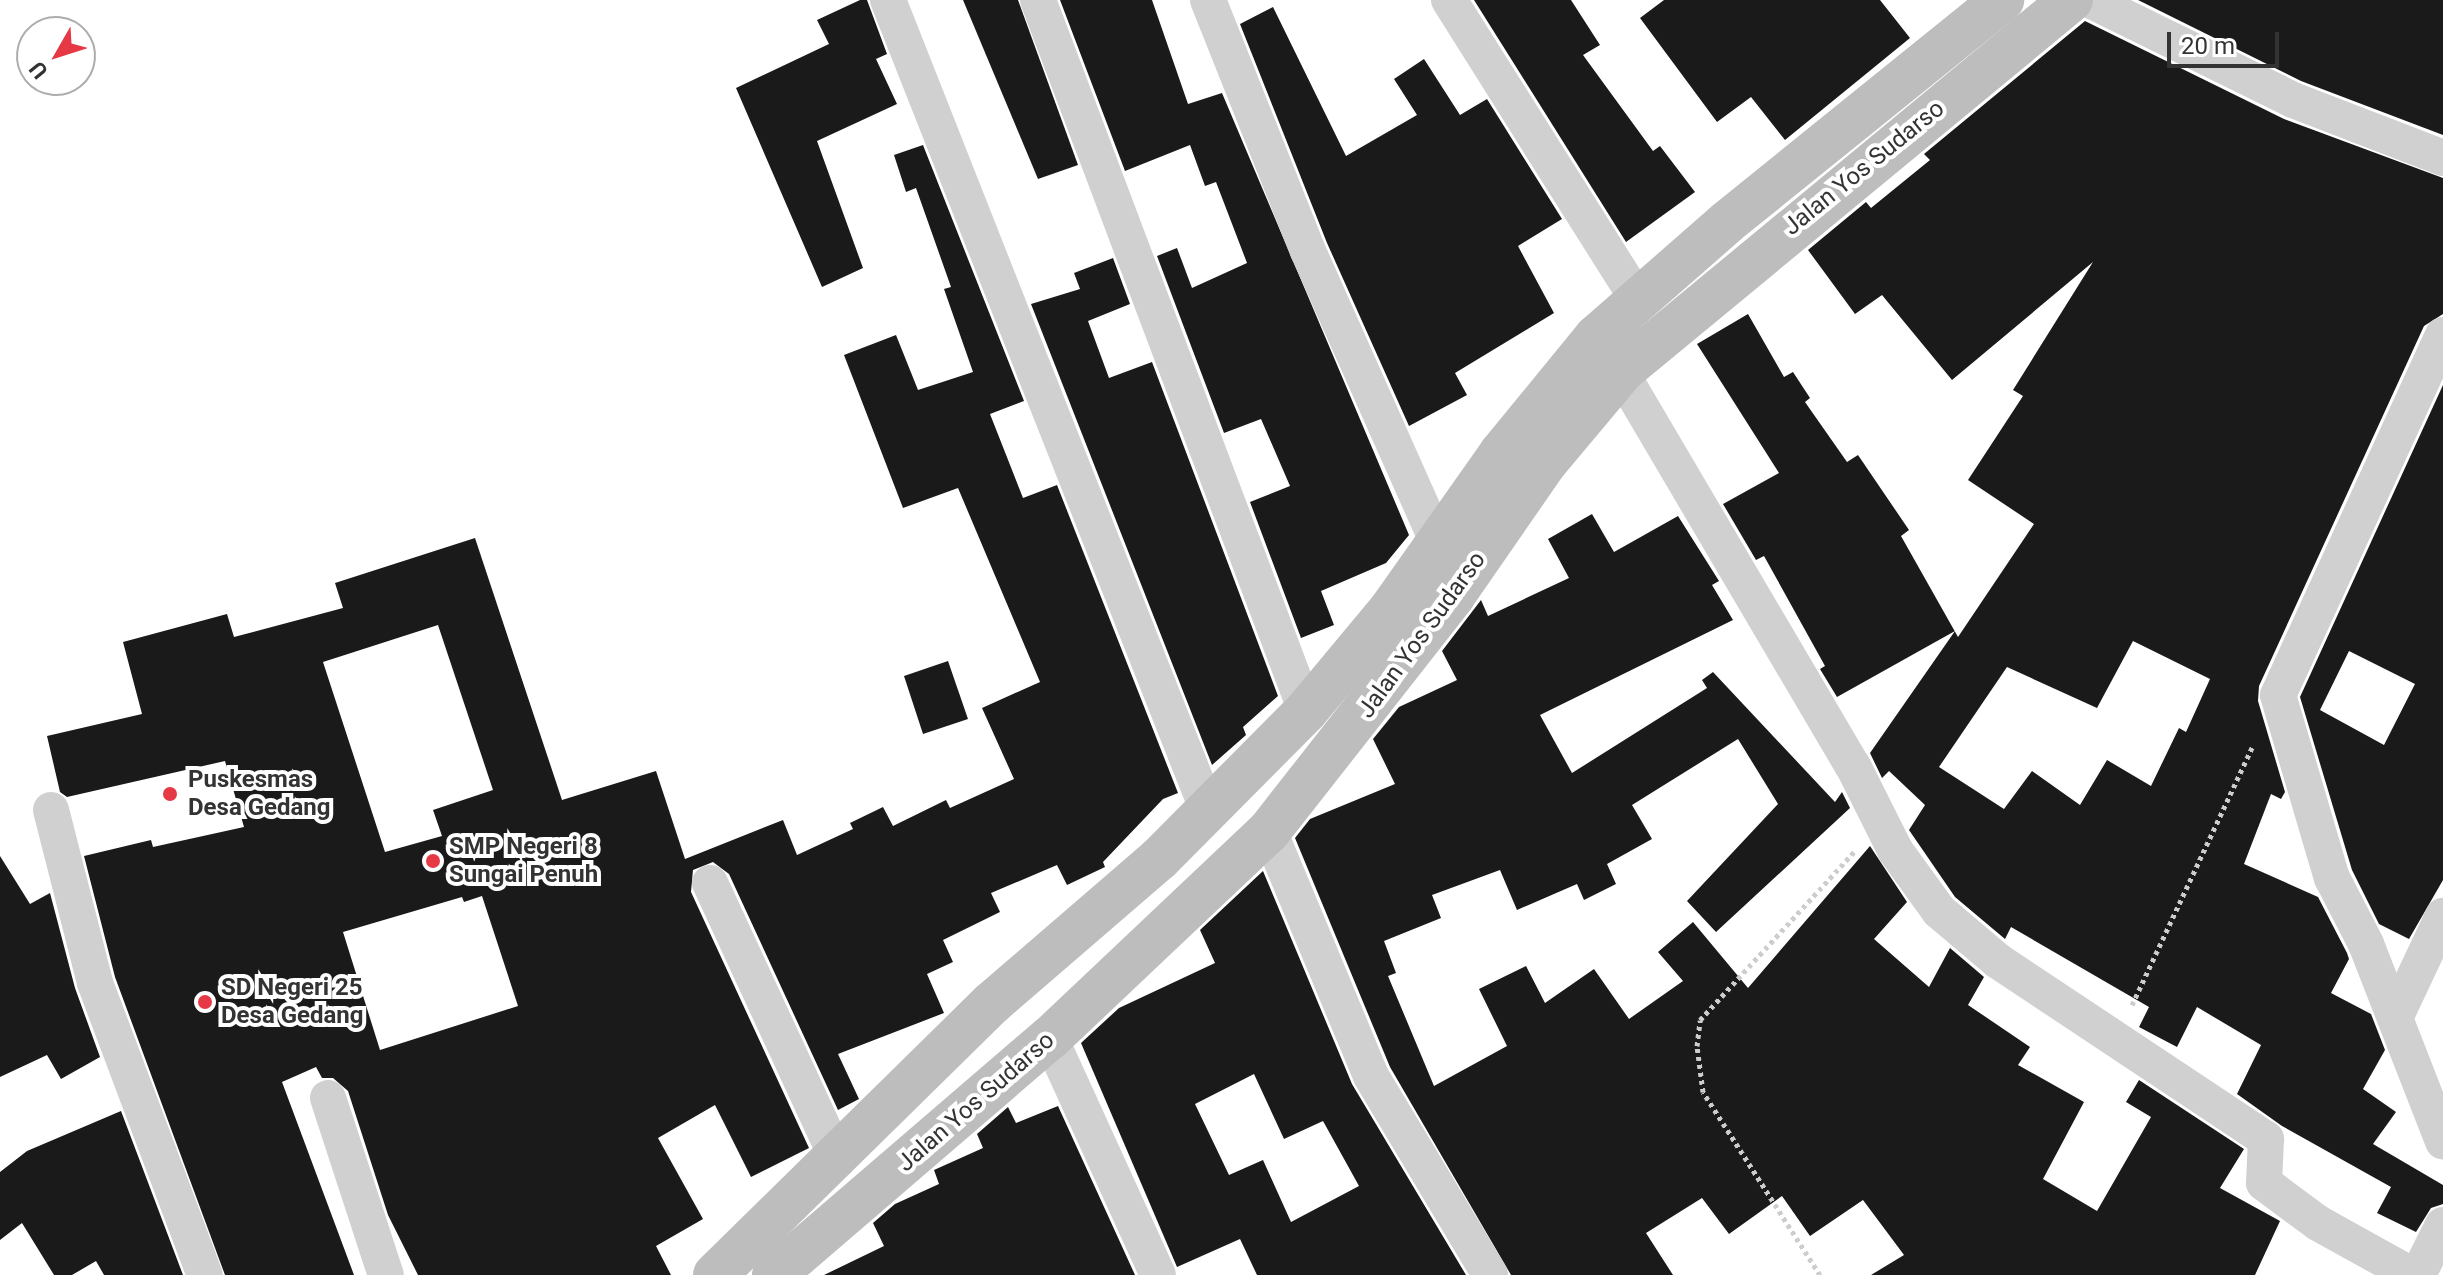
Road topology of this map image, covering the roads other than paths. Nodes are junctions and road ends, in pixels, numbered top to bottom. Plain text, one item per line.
1 (888, 0) edge
2 (1038, 0) edge
3 (1208, 0) edge
4 (1449, 0) edge
5 (2002, 0) edge
6 (2071, 0) edge
7 (2090, 0) edge
8 (2443, 158) edge
9 (1637, 299) junction
10 (2443, 335) edge
11 (1610, 353) junction
12 (1438, 543) junction
13 (1306, 711) junction
14 (51, 810) dead end
15 (1208, 811) junction
16 (1269, 831) junction
17 (710, 883) dead end
18 (2443, 916) edge
19 (2395, 1018) junction
20 (1050, 1038) junction
21 (328, 1098) dead end
22 (2443, 1142) edge
23 (838, 1160) junction
24 (2443, 1225) edge
25 (205, 1275) edge
26 (386, 1275) edge
27 (715, 1275) edge
28 (774, 1275) edge
29 (1158, 1275) edge
30 (1490, 1275) edge
31 (2415, 1275) edge

1 - 15 street
2 - 13 street
3 - 12 street
4 - 9 street
5 - 9 main road, Jalan Yos Sudarso
6 - 11 main road, Jalan Yos Sudarso
7 - 8 street
9 - 11 main road, Jalan Yos Sudarso
10 - 19 street
11 - 12 main road, Jalan Yos Sudarso
11 - 16 main road, Jalan Yos Sudarso
11 - 31 street
12 - 13 main road, Jalan Yos Sudarso
13 - 15 main road, Jalan Yos Sudarso
14 - 25 street
15 - 23 main road, Jalan Yos Sudarso
16 - 20 main road, Jalan Yos Sudarso
16 - 30 street
17 - 23 street
18 - 19 street
19 - 22 street
20 - 28 main road, Jalan Yos Sudarso
20 - 29 street
21 - 26 street
23 - 27 main road, Jalan Yos Sudarso
24 - 31 street

